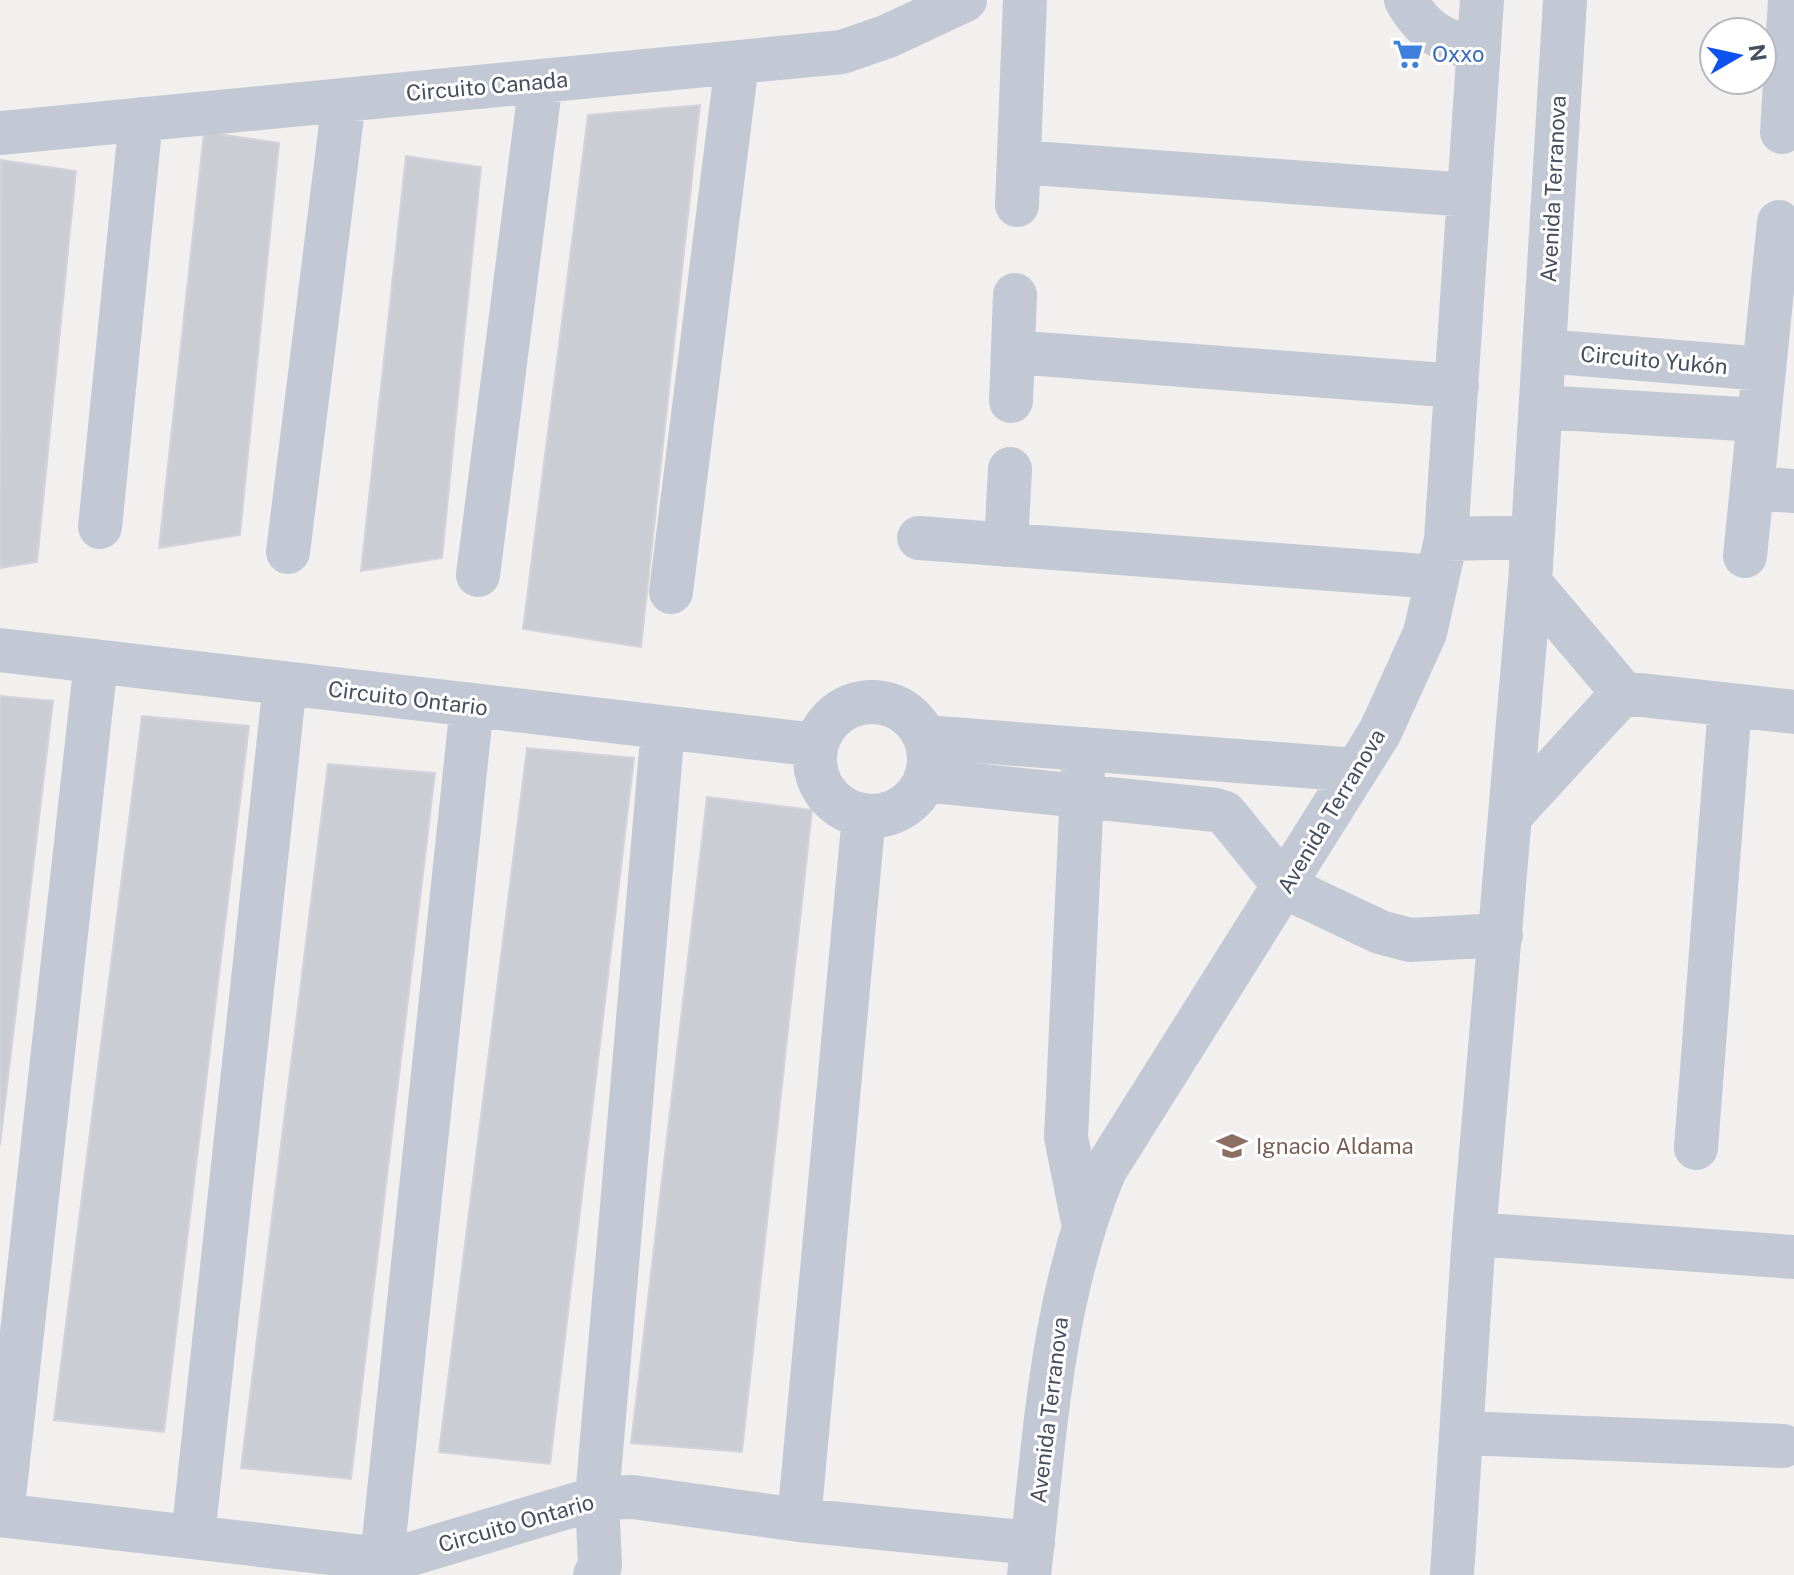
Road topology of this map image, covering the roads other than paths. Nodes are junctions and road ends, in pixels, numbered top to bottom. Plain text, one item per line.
1 (965, 0) edge
2 (1025, 0) edge
3 (1406, 0) edge
4 (1482, 0) edge
5 (1565, 0) edge
6 (1790, 0) edge
7 (1479, 48) junction
8 (737, 63) junction
9 (1790, 70) edge
10 (541, 81) junction
11 (344, 100) junction
12 (141, 119) junction
13 (1782, 132) dead end
14 (0, 133) edge
15 (1469, 195) junction
16 (1779, 222) dead end
17 (1783, 284) edge
18 (1015, 295) dead end
19 (1544, 351) junction
20 (1013, 352) junction
21 (1764, 369) junction
22 (1457, 386) junction
23 (1011, 401) dead end
24 (1541, 407) junction
25 (1758, 420) junction
26 (1010, 469) dead end
27 (1773, 490) edge
28 (100, 527) dead end
29 (1532, 537) junction
30 (919, 538) dead end
31 (1006, 545) junction
32 (288, 552) dead end
33 (1745, 556) dead end
34 (1442, 558) junction
35 (478, 575) dead end
36 (1530, 583) junction
37 (671, 592) dead end
38 (0, 650) edge
39 (96, 661) junction
40 (285, 683) junction
41 (1623, 693) junction
42 (472, 705) junction
43 (1730, 705) junction
44 (1794, 712) edge
45 (663, 728) junction
46 (925, 737) junction
47 (816, 745) junction
48 (1084, 749) junction
49 (1356, 770) junction
50 (925, 780) junction
51 (1080, 796) junction
52 (864, 815) junction
53 (1510, 816) junction
54 (1285, 887) junction
55 (1501, 935) junction
56 (1696, 1148) dead end
57 (1083, 1222) junction
58 (1474, 1234) junction
59 (1794, 1257) edge
60 (1463, 1433) junction
61 (1783, 1446) dead end
62 (597, 1498) junction
63 (1, 1515) edge
64 (799, 1520) junction
65 (193, 1537) junction
66 (1031, 1559) edge
67 (398, 1564) edge
68 (595, 1575) edge
69 (1452, 1575) edge

1 - 8 street, Circuito Canada
2 - 15 street
3 - 7 street
4 - 7 street, Avenida Terranova
5 - 19 street, Avenida Terranova
6 - 9 street
7 - 15 street, Avenida Terranova
8 - 10 street, Circuito Canada
8 - 37 street
9 - 13 street
10 - 11 street, Circuito Canada
10 - 35 street
11 - 12 street, Circuito Canada
11 - 32 street
12 - 14 street, Circuito Canada
12 - 28 street
15 - 22 street, Avenida Terranova
16 - 17 street
17 - 21 street
18 - 20 street
19 - 21 street, Circuito Yukón
19 - 24 street, Avenida Terranova
20 - 22 street
20 - 23 street
21 - 25 street
22 - 34 street, Avenida Terranova
24 - 25 street
24 - 29 street, Avenida Terranova
25 - 27 street
26 - 31 street
27 - 33 street
29 - 34 street
29 - 36 street, Avenida Terranova
30 - 31 street
31 - 34 street
34 - 49 street, Avenida Terranova
36 - 41 street
36 - 53 street, Avenida Terranova
38 - 39 street, Circuito Ontario
39 - 40 street, Circuito Ontario
39 - 63 street
40 - 42 street, Circuito Ontario
40 - 65 street
41 - 43 street
41 - 53 street
42 - 45 street, Circuito Ontario
42 - 67 street
43 - 44 street
43 - 56 street
45 - 47 street, Circuito Ontario
45 - 62 street
46 - 47 street
46 - 48 street
46 - 50 street
47 - 52 street
48 - 49 street
48 - 51 street
49 - 54 street, Avenida Terranova
50 - 51 street
50 - 52 street
51 - 54 street
51 - 57 street
52 - 64 street
53 - 55 street, Avenida Terranova
54 - 55 street
54 - 57 street, Avenida Terranova
55 - 58 street, Avenida Terranova
57 - 66 street, Avenida Terranova
58 - 59 street
58 - 60 street, Avenida Terranova
60 - 61 street
60 - 69 street, Avenida Terranova
62 - 64 street, Circuito Ontario
62 - 67 street, Circuito Ontario
62 - 68 street
63 - 65 street, Circuito Ontario
64 - 66 street, Circuito Ontario
65 - 67 street, Circuito Ontario

